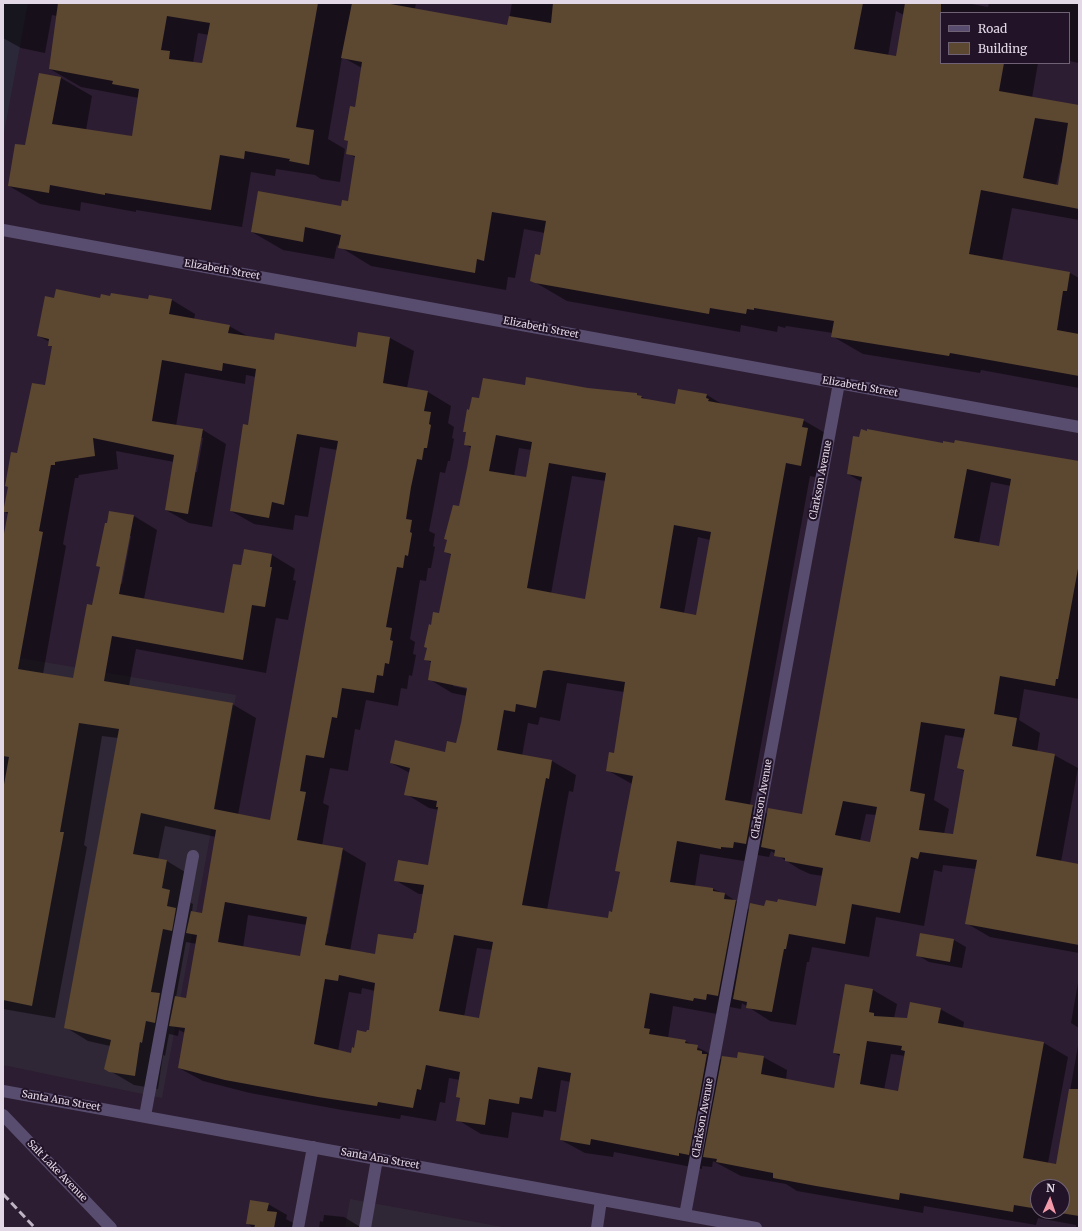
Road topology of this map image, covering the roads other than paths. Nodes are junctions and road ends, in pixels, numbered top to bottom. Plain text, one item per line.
1 (3, 230) edge
2 (839, 383) junction
3 (1079, 427) edge
4 (193, 856) dead end
5 (3, 1091) edge
6 (3, 1115) edge
7 (145, 1116) junction
8 (313, 1147) junction
9 (377, 1159) junction
10 (601, 1200) junction
11 (685, 1215) junction
12 (111, 1228) edge
13 (298, 1228) edge
14 (365, 1228) edge
15 (597, 1228) edge
16 (756, 1228) edge

1 - 2 street, Elizabeth Street
2 - 3 street, Elizabeth Street
2 - 11 street, Clarkson Avenue
4 - 7 street
5 - 7 street, Santa Ana Street
6 - 12 street, Salt Lake Avenue
7 - 8 street, Santa Ana Street
8 - 9 street, Santa Ana Street
8 - 13 street
9 - 10 street, Santa Ana Street
9 - 14 street
10 - 11 street, Santa Ana Street
10 - 15 street
11 - 16 street, Santa Ana Street

